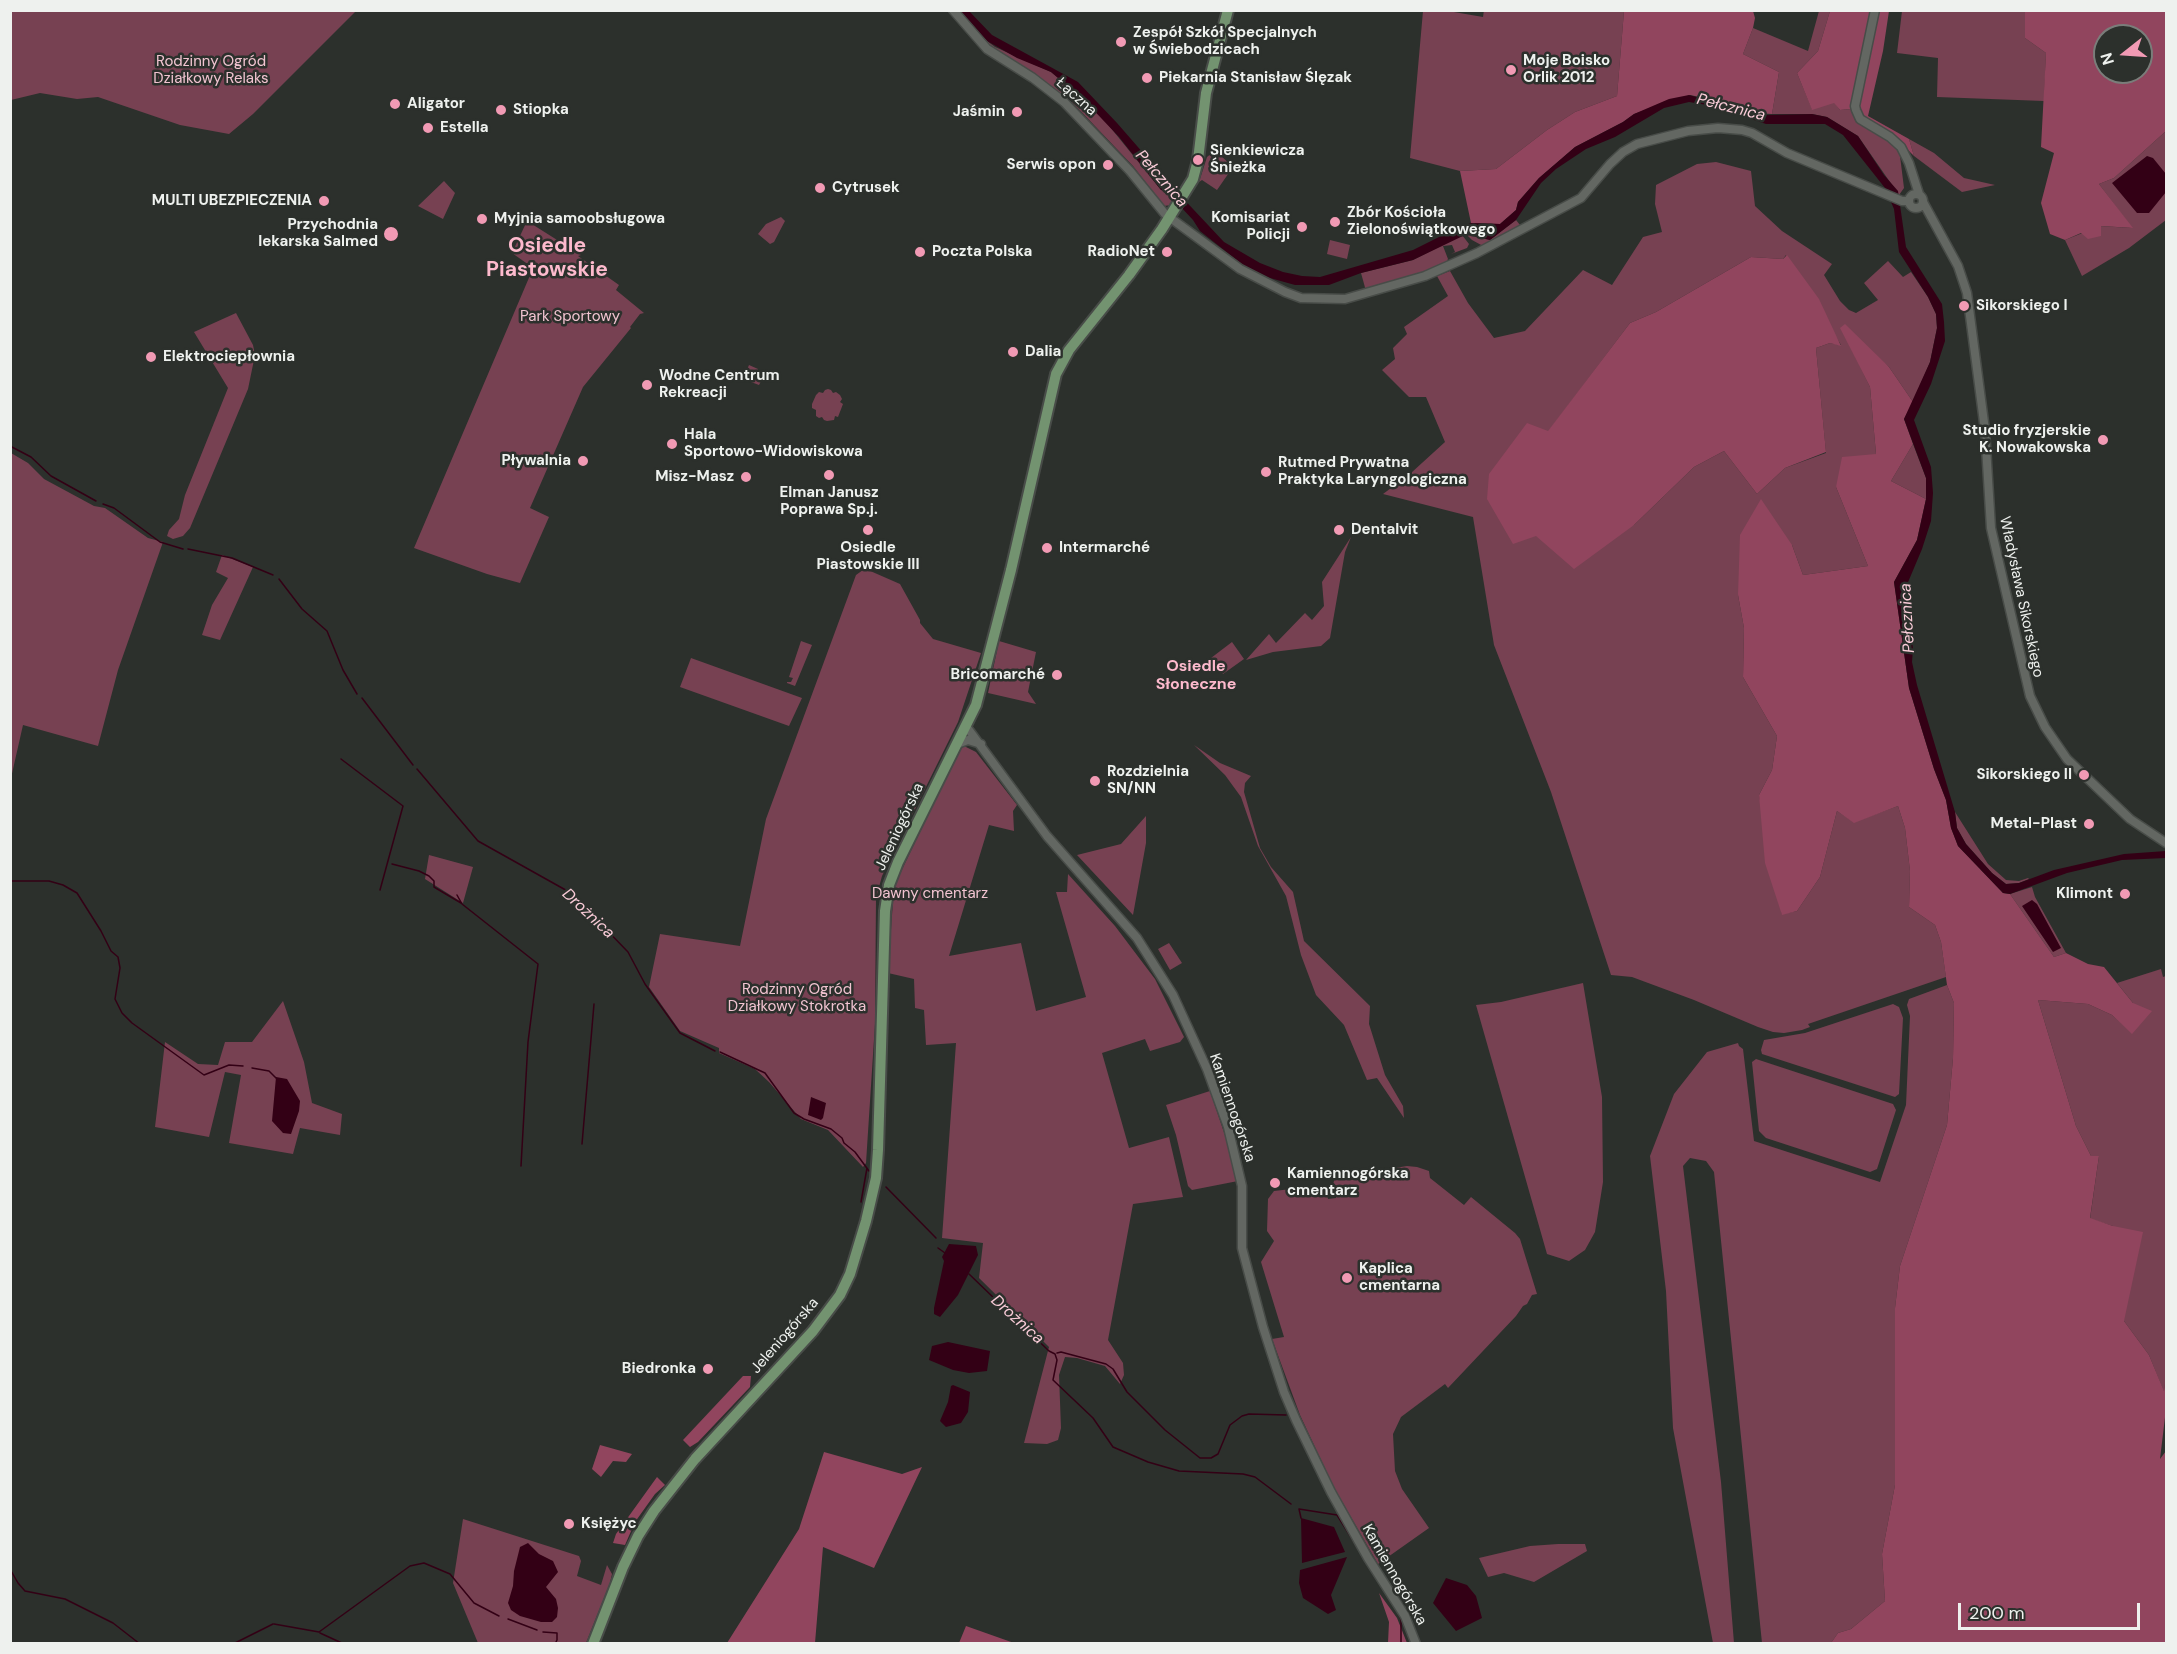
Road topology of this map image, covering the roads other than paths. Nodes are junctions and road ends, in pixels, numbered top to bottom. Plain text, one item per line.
1 (953, 10) edge
2 (1228, 10) edge
3 (1875, 10) edge
4 (1914, 200) junction
5 (1173, 213) junction
6 (966, 726) junction
7 (957, 744) junction
8 (981, 744) junction
9 (2166, 843) edge
10 (593, 1644) edge
11 (1416, 1644) edge

1 - 5 street, Łączna
2 - 5 main road, Jeleniogórska
3 - 4 street
4 - 5 street, Łączna
4 - 9 street, Władysława Sikorskiego
5 - 6 main road, Jeleniogórska
6 - 7 main road, Jeleniogórska
6 - 8 street, Kamiennogórska
7 - 8 street
7 - 10 main road, Jeleniogórska
8 - 11 street, Kamiennogórska

